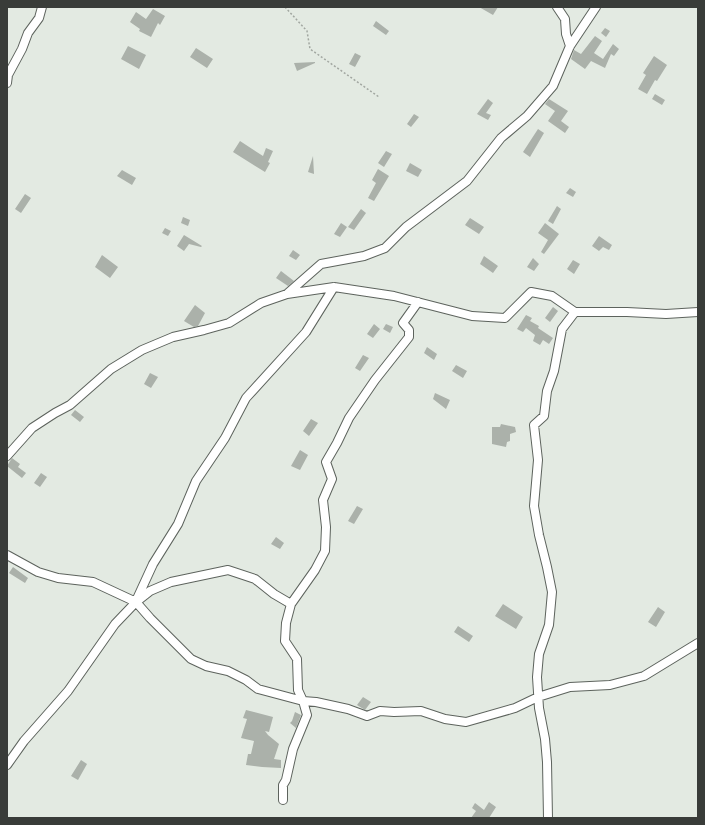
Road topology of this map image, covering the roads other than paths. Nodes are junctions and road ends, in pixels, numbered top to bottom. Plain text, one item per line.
1 (42, 7) edge
2 (557, 7) edge
3 (596, 7) edge
4 (570, 46) junction
5 (7, 83) edge
6 (334, 287) junction
7 (287, 294) junction
8 (418, 302) junction
9 (575, 312) junction
10 (698, 312) edge
11 (7, 456) edge
12 (7, 555) edge
13 (136, 602) junction
14 (292, 604) junction
15 (698, 643) edge
16 (538, 697) junction
17 (303, 701) junction
18 (7, 765) edge
19 (283, 800) dead end
20 (548, 818) edge

1 - 5 street
2 - 4 street
3 - 4 street
4 - 7 street
6 - 7 street
6 - 8 street
6 - 13 street
7 - 11 street
8 - 9 street
8 - 14 street
9 - 10 street
9 - 16 street
12 - 13 street
13 - 14 street
13 - 17 street
13 - 18 street
14 - 17 street
15 - 16 street
16 - 17 street
16 - 20 street
17 - 19 street

